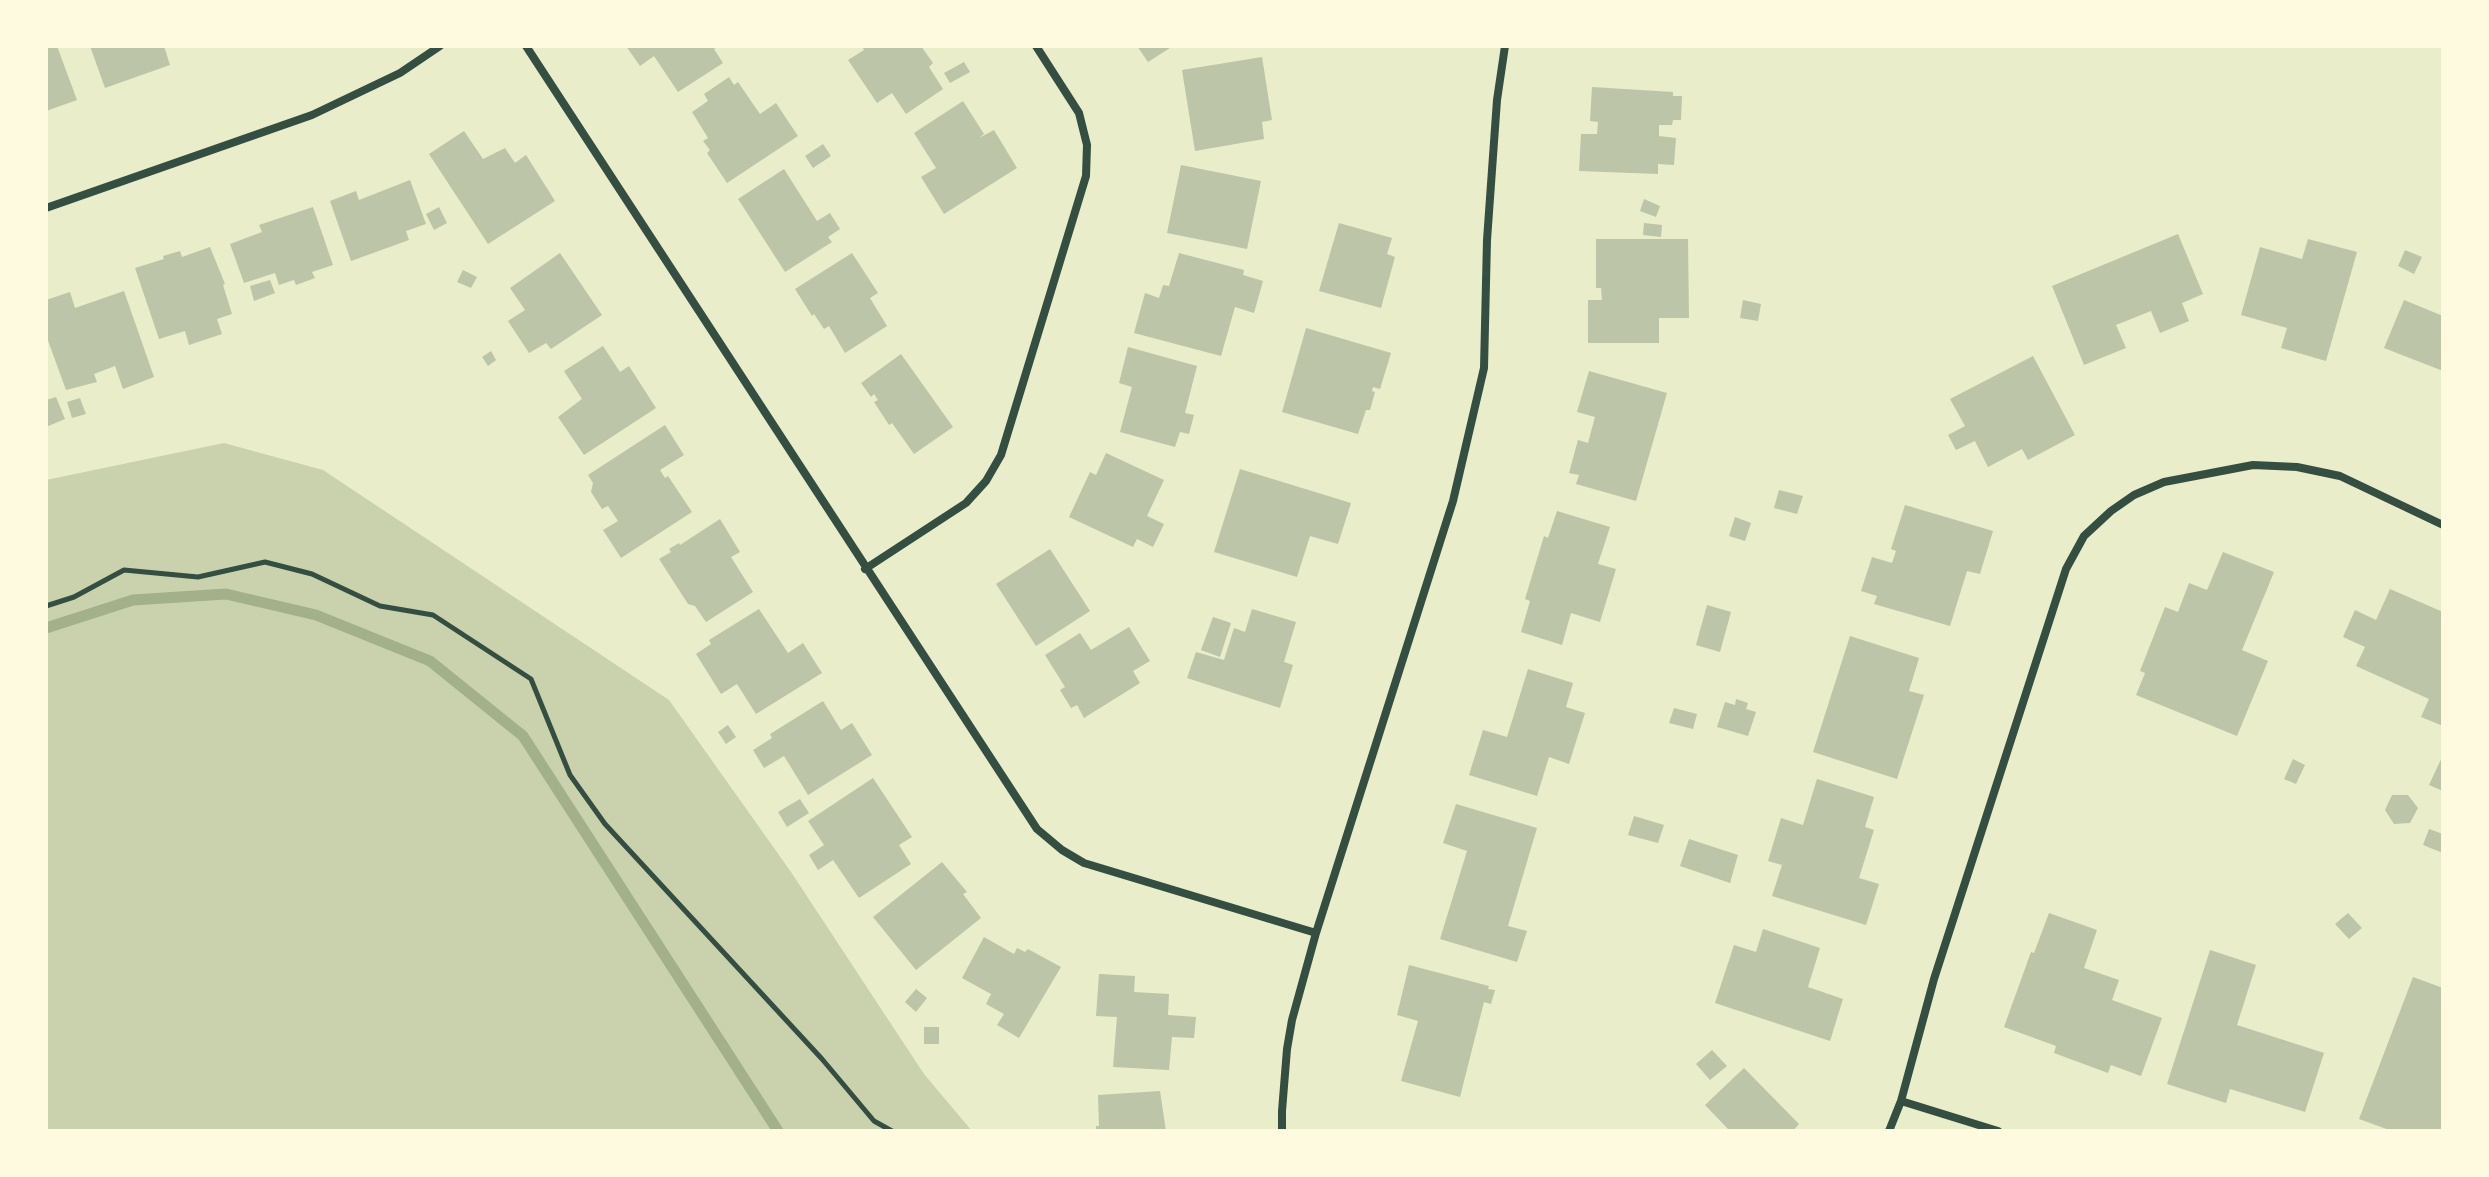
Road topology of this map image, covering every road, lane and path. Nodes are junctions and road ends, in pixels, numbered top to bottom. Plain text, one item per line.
1 (440, 46) edge
2 (526, 46) edge
3 (1036, 46) edge
4 (1505, 46) edge
5 (46, 208) edge
6 (2443, 525) edge
7 (865, 569) junction
8 (46, 606) edge
9 (1316, 933) junction
10 (1901, 1101) junction
11 (892, 1131) edge
12 (1282, 1131) edge
13 (1889, 1131) edge
14 (1998, 1131) edge

1 - 5 street
2 - 7 street
3 - 7 street
4 - 9 street
6 - 10 street
7 - 9 street
8 - 11 path
9 - 12 street
10 - 13 street
10 - 14 street

